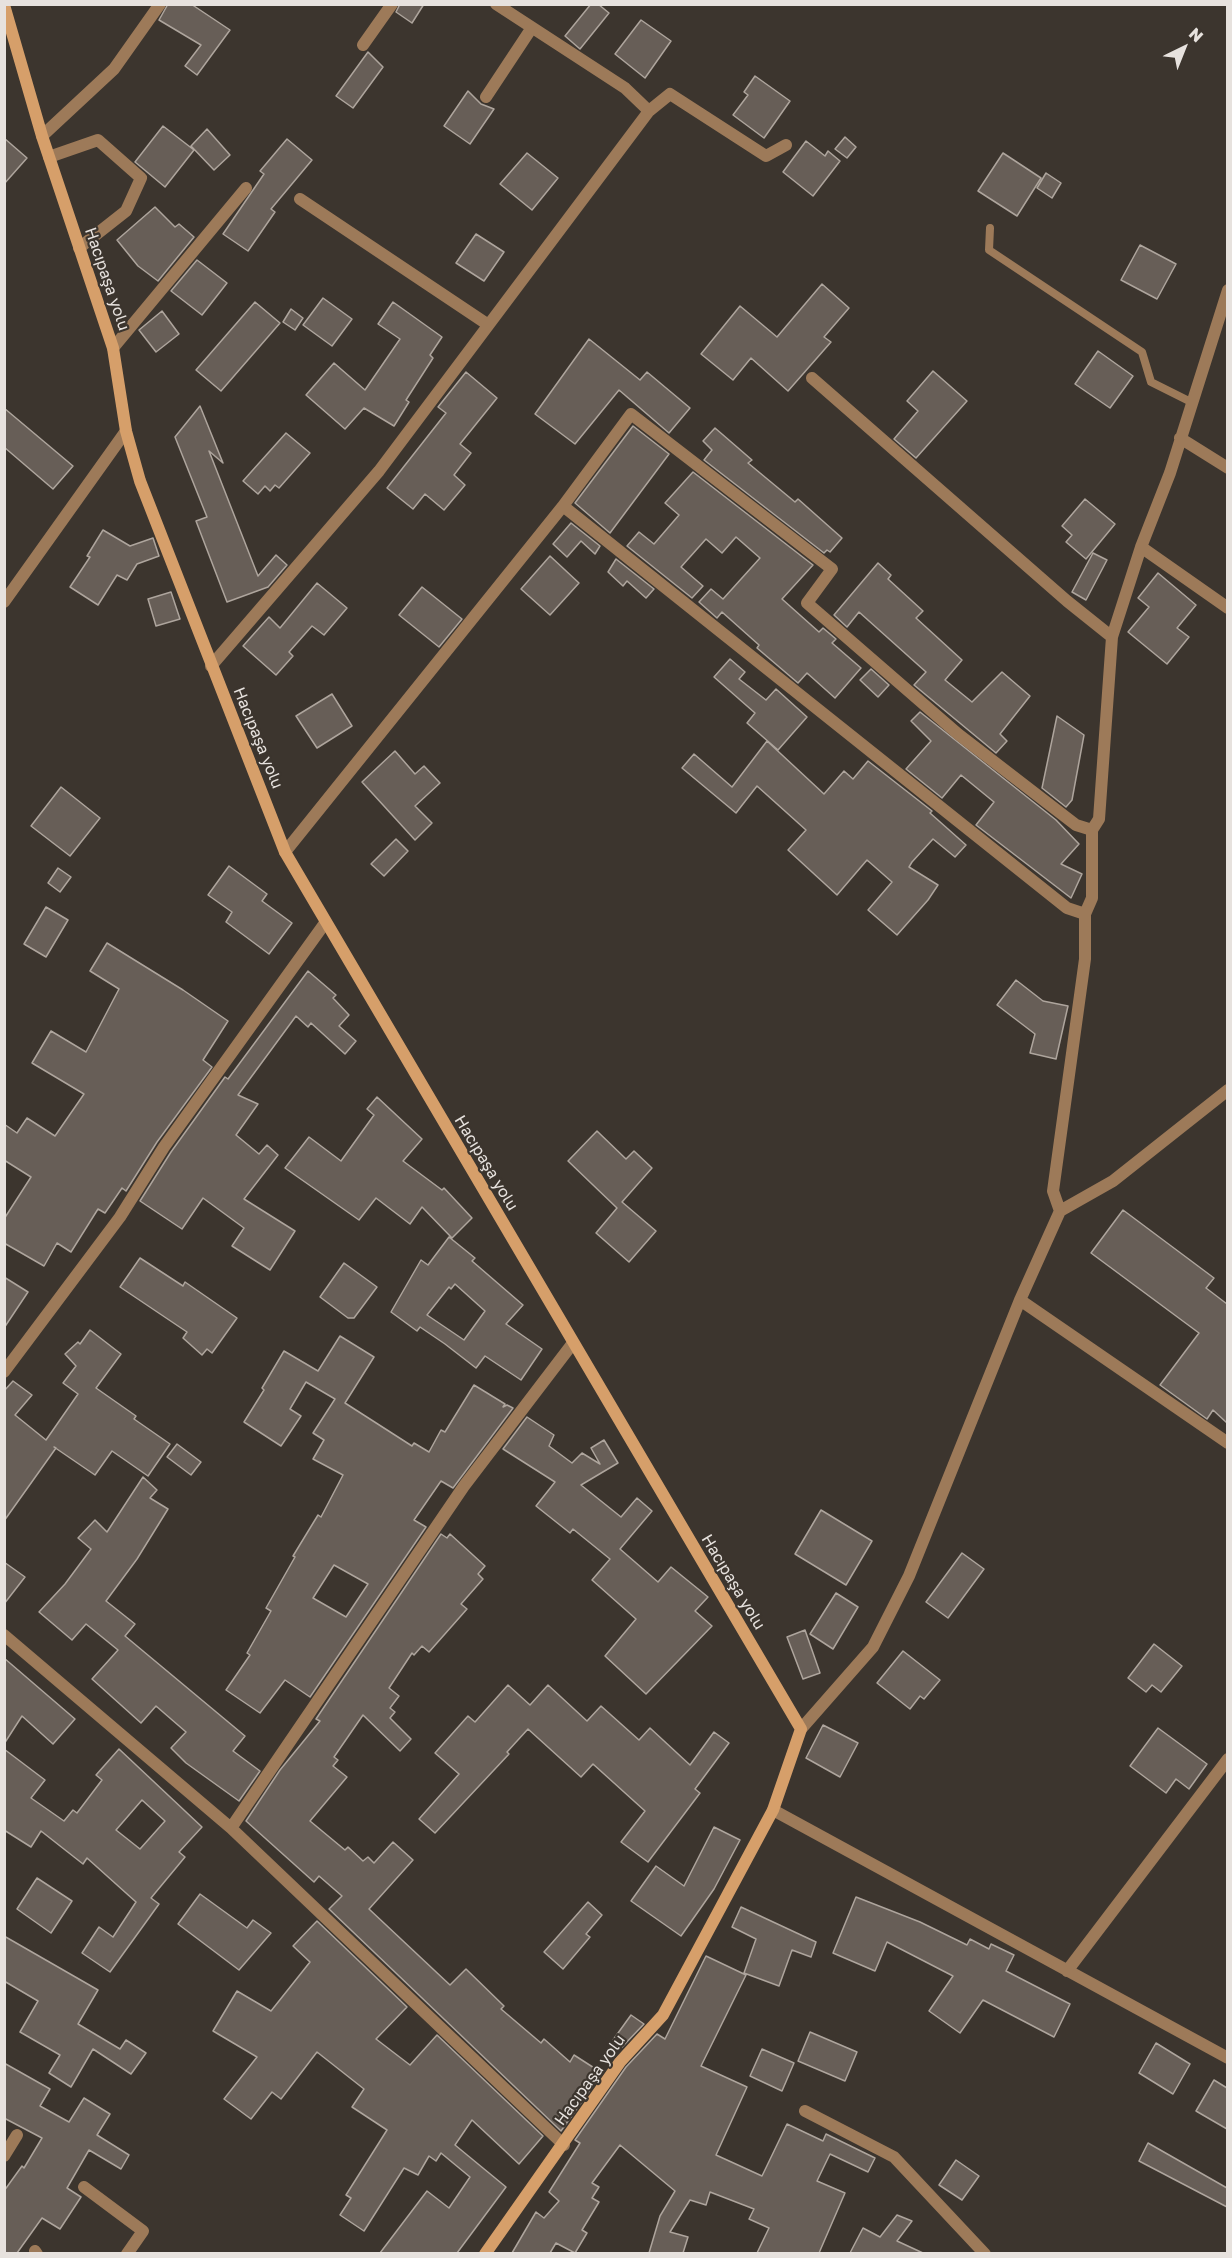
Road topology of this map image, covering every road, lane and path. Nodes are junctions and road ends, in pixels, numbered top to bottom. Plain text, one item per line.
1 (160, 4) edge
2 (392, 4) edge
3 (496, 4) edge
4 (4, 5) edge
5 (531, 29) junction
6 (363, 45) dead end
7 (486, 97) dead end
8 (649, 111) junction
9 (42, 136) junction
10 (786, 145) dead end
11 (49, 157) junction
12 (246, 188) dead end
13 (300, 199) dead end
14 (990, 228) dead end
15 (80, 248) junction
16 (1227, 290) edge
17 (487, 324) junction
18 (113, 348) junction
19 (812, 378) dead end
20 (1191, 402) junction
21 (126, 431) junction
22 (1179, 438) junction
23 (1227, 468) edge
24 (563, 506) junction
25 (1141, 547) junction
26 (4, 602) edge
27 (1227, 608) edge
28 (1112, 637) junction
29 (211, 666) junction
30 (1092, 830) junction
31 (285, 852) junction
32 (1084, 914) junction
33 (325, 923) junction
34 (1227, 1090) edge
35 (1060, 1211) junction
36 (1020, 1300) junction
37 (573, 1343) junction
38 (4, 1372) edge
39 (1227, 1443) edge
40 (4, 1635) edge
41 (801, 1729) junction
42 (1227, 1760) edge
43 (773, 1810) junction
44 (231, 1828) junction
45 (1067, 1971) junction
46 (1227, 2058) edge
47 (805, 2111) dead end
48 (17, 2135) dead end
49 (564, 2145) junction
50 (4, 2156) edge
51 (84, 2187) dead end
52 (127, 2253) edge
53 (485, 2253) edge
54 (985, 2253) edge

1 - 9 street
2 - 6 street
3 - 5 street
4 - 9 main road, Hacıpaşa yolu
5 - 7 street
5 - 8 street
8 - 10 street
8 - 17 street
9 - 11 main road, Hacıpaşa yolu
11 - 15 main road, Hacıpaşa yolu
11 - 15 street
12 - 18 street
13 - 17 street
14 - 20 lane
15 - 18 main road, Hacıpaşa yolu
16 - 20 street
17 - 29 street
18 - 21 main road, Hacıpaşa yolu
19 - 28 street
20 - 22 street
21 - 26 street
21 - 29 main road, Hacıpaşa yolu
22 - 23 street
22 - 25 street
24 - 30 street
24 - 31 street
24 - 32 street
25 - 27 street
25 - 28 street
28 - 30 street
29 - 31 main road, Hacıpaşa yolu
30 - 32 street
31 - 33 main road, Hacıpaşa yolu
32 - 35 street
33 - 37 main road, Hacıpaşa yolu
33 - 38 street
34 - 35 street
35 - 36 street
36 - 39 street
36 - 41 street
37 - 41 main road, Hacıpaşa yolu
37 - 44 street
40 - 44 street
41 - 43 main road, Hacıpaşa yolu
42 - 45 street
43 - 45 street
43 - 49 main road, Hacıpaşa yolu
44 - 49 street
45 - 46 street
47 - 54 street
48 - 50 street
49 - 53 main road, Hacıpaşa yolu
51 - 52 street

